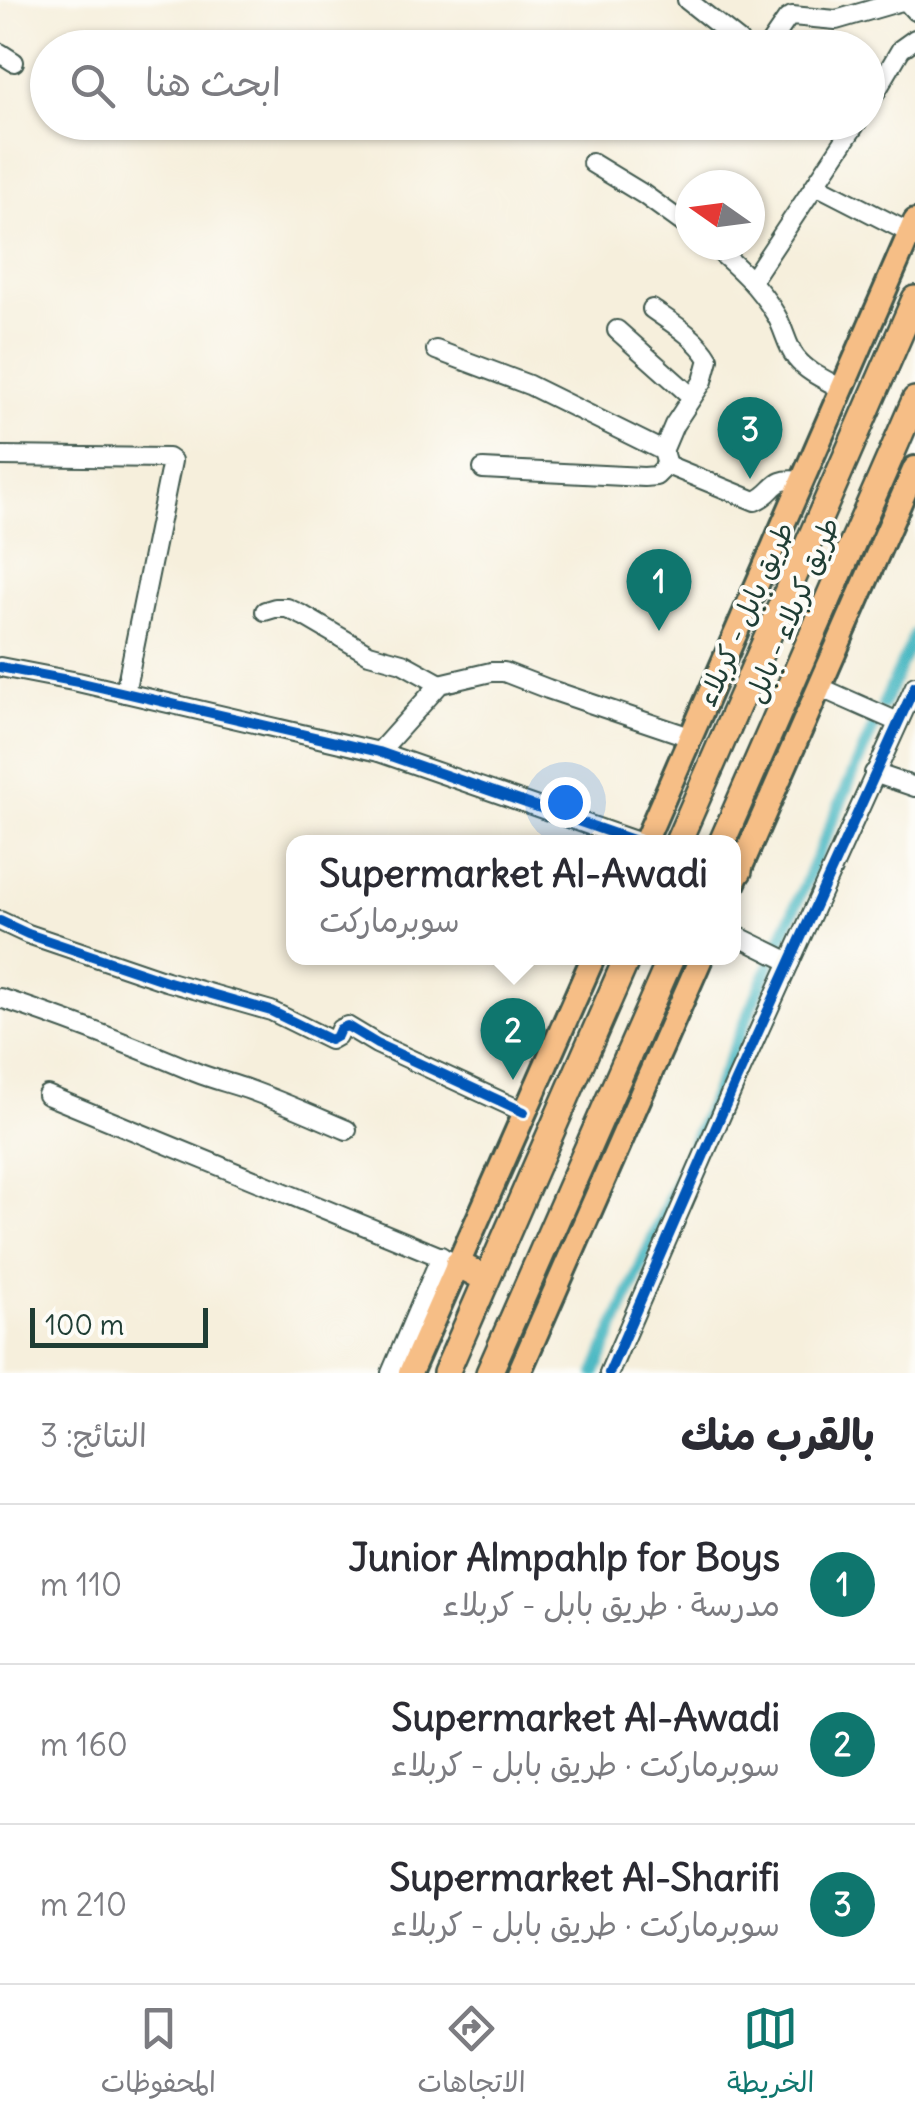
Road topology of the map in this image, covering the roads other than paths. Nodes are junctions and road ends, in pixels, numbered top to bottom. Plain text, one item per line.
1 (687, 0) edge
2 (915, 11) edge
3 (725, 30) edge
4 (780, 30) edge
5 (915, 39) edge
6 (885, 76) edge
7 (842, 140) edge
8 (592, 162) dead end
9 (813, 190) junction
10 (675, 217) edge
11 (912, 227) edge
12 (729, 260) edge
13 (752, 280) junction
14 (915, 299) edge
15 (652, 309) dead end
16 (617, 330) dead end
17 (436, 350) dead end
18 (880, 381) junction
19 (842, 389) junction
20 (691, 396) junction
21 (915, 397) edge
22 (858, 430) junction
23 (895, 445) junction
24 (0, 456) edge
25 (665, 458) junction
26 (915, 468) edge
27 (483, 469) dead end
28 (800, 481) junction
29 (909, 497) edge
30 (265, 611) dead end
31 (0, 667) edge
32 (440, 684) junction
33 (915, 686) edge
34 (818, 688) junction
35 (124, 693) junction
36 (898, 722) junction
37 (690, 737) junction
38 (379, 752) junction
39 (874, 773) junction
40 (915, 787) edge
41 (622, 835) edge
42 (645, 835) edge
43 (681, 835) edge
44 (725, 835) edge
45 (741, 861) edge
46 (0, 921) edge
47 (741, 938) edge
48 (790, 962) junction
49 (590, 965) edge
50 (624, 965) edge
51 (668, 965) edge
52 (698, 965) edge
53 (0, 998) edge
54 (47, 1095) dead end
55 (524, 1112) junction
56 (347, 1130) dead end
57 (450, 1260) junction
58 (486, 1279) junction
59 (390, 1373) edge
60 (410, 1373) edge
61 (446, 1373) edge
62 (489, 1373) edge
63 (519, 1373) edge
64 (608, 1373) edge

1 - 3 street
2 - 4 street
5 - 6 street
7 - 9 street
8 - 10 street
9 - 11 street
9 - 13 street
11 - 19 main road
12 - 13 street
13 - 19 street
14 - 18 highway, طريق بابل - كربلاء
15 - 20 street
16 - 20 street
17 - 25 street
18 - 21 highway
18 - 22 highway, طريق بابل - كربلاء
19 - 28 main road
20 - 25 street
21 - 23 highway, طريق كربلاء - بابل
22 - 23 highway
22 - 43 highway, طريق بابل - كربلاء
23 - 44 highway, طريق كربلاء - بابل
24 - 35 street
25 - 27 street
25 - 28 street
26 - 29 main road
28 - 37 main road
29 - 34 main road
30 - 32 street
31 - 35 street
32 - 37 street
32 - 38 street
33 - 36 street
34 - 36 street
34 - 45 main road
35 - 38 street
36 - 39 street
37 - 42 main road
38 - 41 street
39 - 40 street
39 - 48 street
46 - 55 street
47 - 48 street
48 - 64 street
49 - 55 main road
50 - 58 highway
51 - 62 highway
52 - 63 main road
53 - 56 street
54 - 57 street
55 - 57 main road
57 - 58 highway
57 - 59 street
57 - 60 main road
58 - 61 highway

